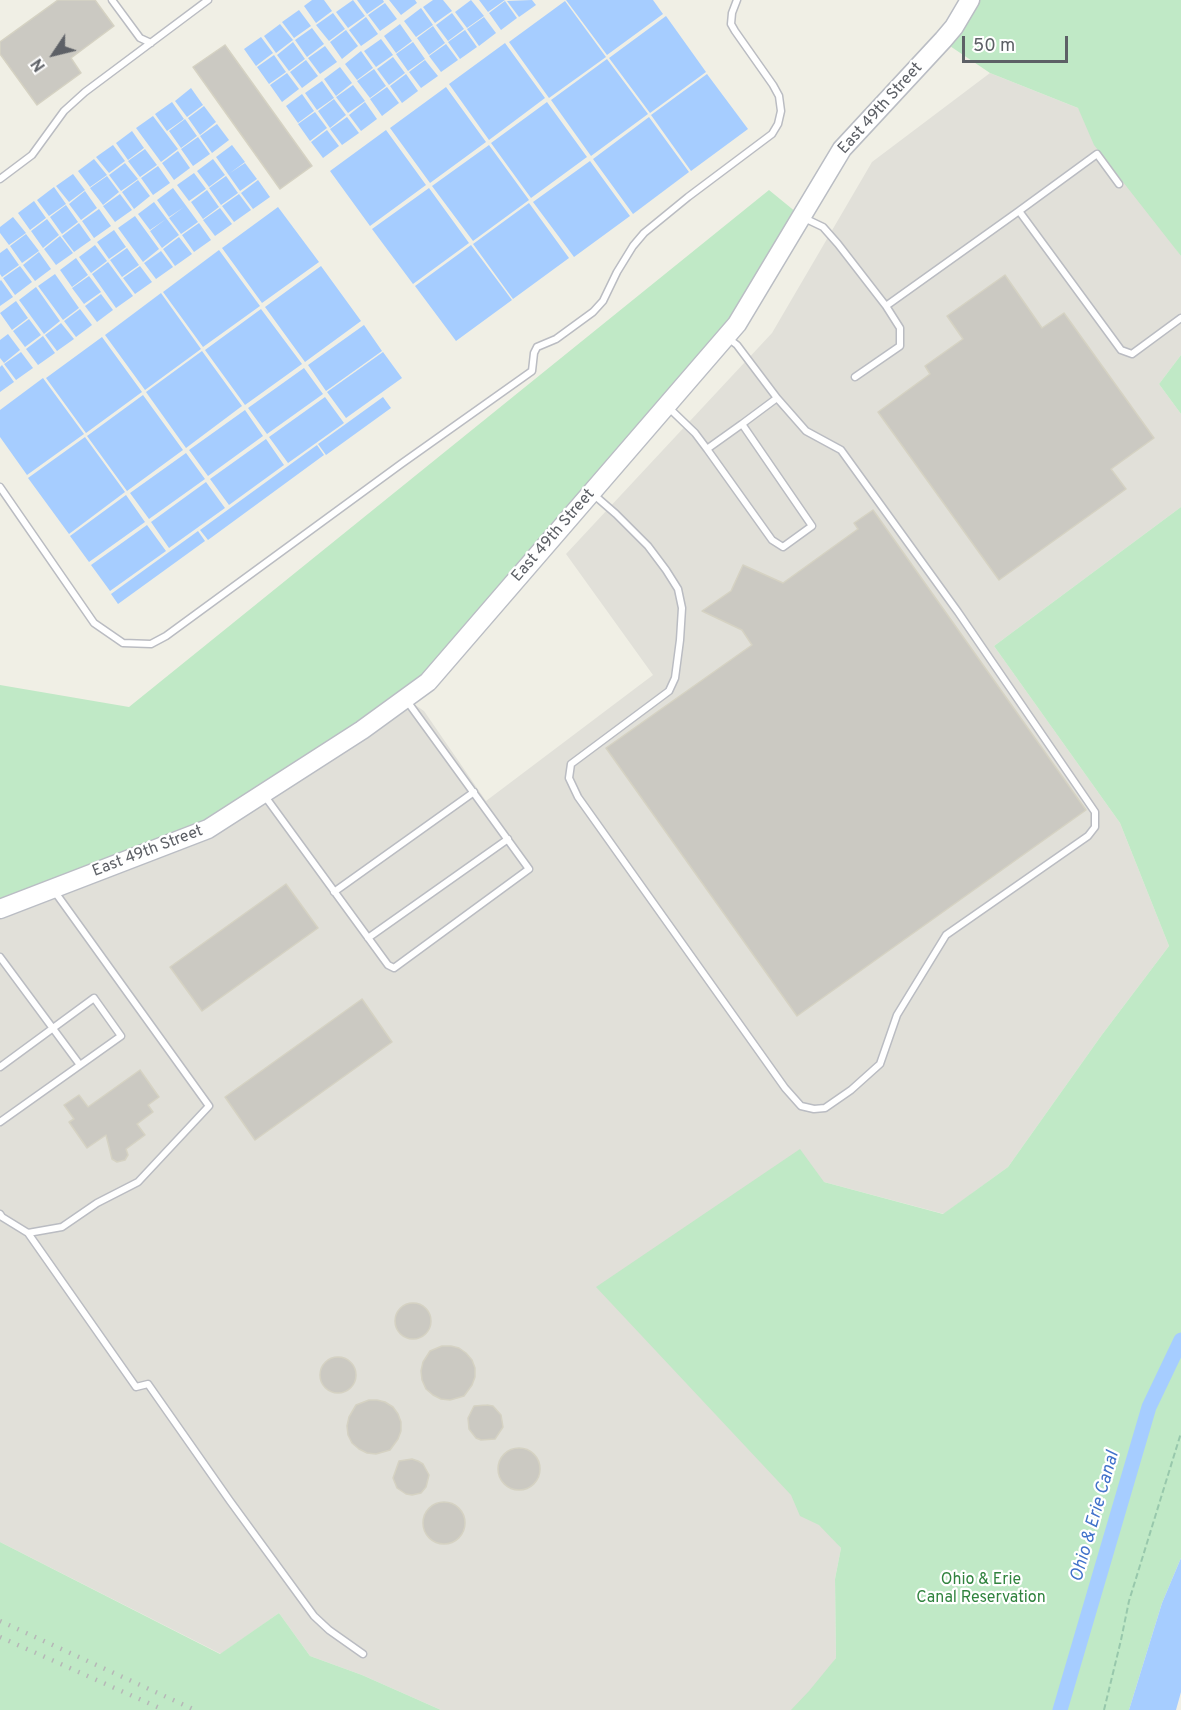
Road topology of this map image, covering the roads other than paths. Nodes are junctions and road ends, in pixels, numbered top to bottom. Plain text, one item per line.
1 (112, 0) edge
2 (208, 0) edge
3 (737, 0) edge
4 (970, 0) edge
5 (151, 43) junction
6 (0, 179) edge
7 (1119, 184) dead end
8 (1019, 211) junction
9 (802, 217) junction
10 (886, 306) junction
11 (1181, 318) edge
12 (726, 337) junction
13 (855, 377) dead end
14 (777, 398) junction
15 (666, 406) junction
16 (742, 424) junction
17 (707, 449) junction
18 (0, 487) edge
19 (591, 493) junction
20 (405, 698) junction
21 (474, 792) junction
22 (263, 794) junction
23 (508, 838) junction
24 (52, 889) junction
25 (334, 892) junction
26 (0, 909) edge
27 (368, 938) junction
28 (0, 957) edge
29 (53, 1027) junction
30 (80, 1065) junction
31 (0, 1067) edge
32 (0, 1122) edge
33 (0, 1214) edge
34 (28, 1233) junction
35 (363, 1654) dead end

1 - 5 lane
2 - 5 lane
3 - 18 lane
4 - 9 street, East 49th Street
5 - 6 lane
7 - 8 lane
8 - 10 lane
8 - 11 lane
9 - 10 lane
9 - 12 street, East 49th Street
10 - 13 lane
12 - 14 lane
12 - 15 street, East 49th Street
14 - 16 lane
14 - 19 lane
15 - 17 lane
15 - 19 street, East 49th Street
16 - 17 lane
16 - 17 lane
19 - 20 street, East 49th Street
20 - 21 lane
20 - 22 street, East 49th Street
21 - 23 lane
21 - 25 lane
22 - 24 street, East 49th Street
22 - 25 lane
23 - 27 lane
23 - 27 lane
24 - 26 street, East 49th Street
24 - 34 lane
25 - 27 lane
28 - 29 lane
29 - 30 lane
29 - 30 lane
29 - 31 lane
30 - 32 lane
33 - 34 lane
34 - 35 lane

